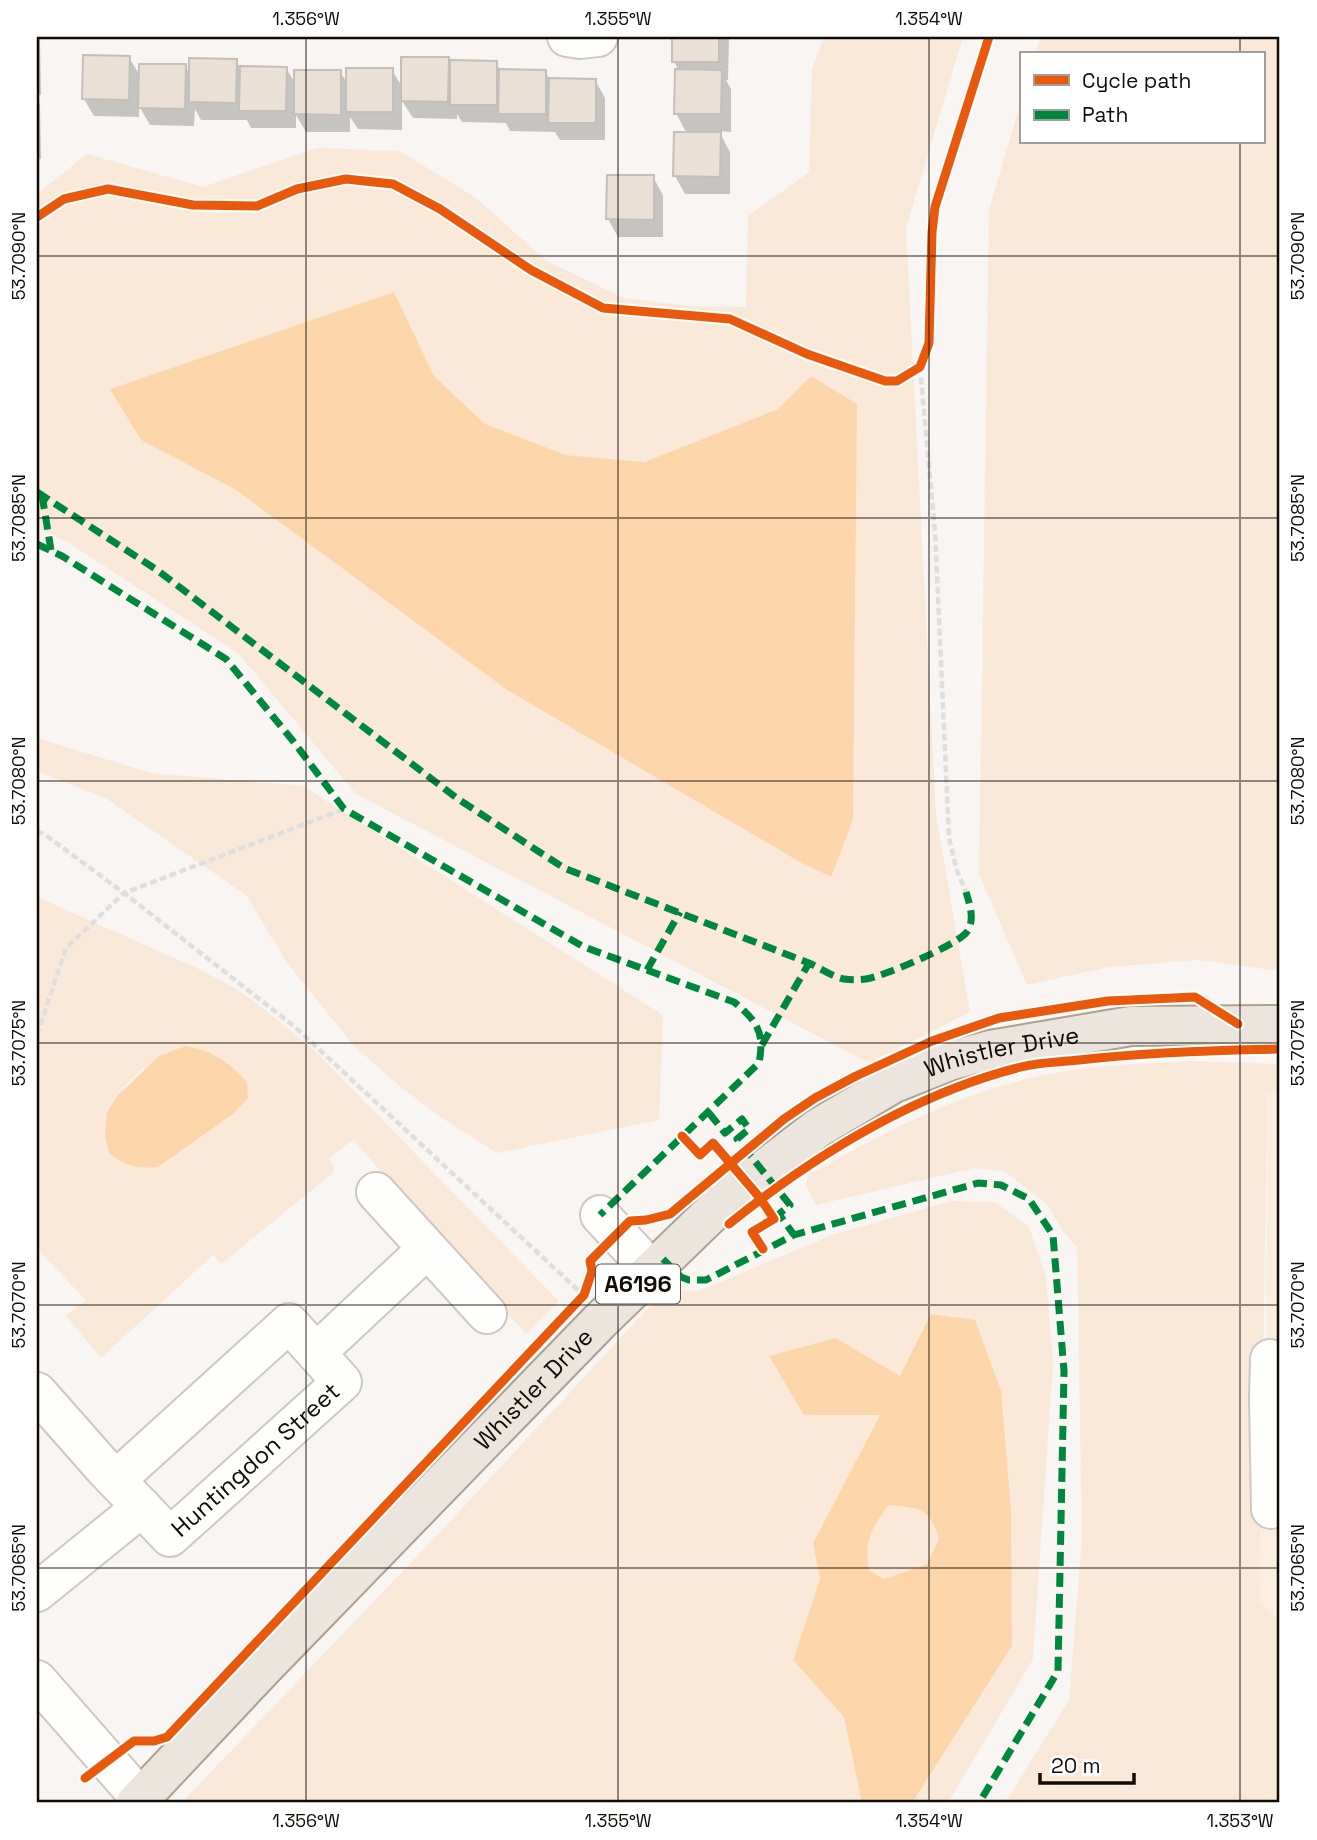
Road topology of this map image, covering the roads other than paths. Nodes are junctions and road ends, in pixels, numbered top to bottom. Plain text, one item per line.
1 (567, 37) edge
2 (597, 37) edge
3 (1280, 1025) edge
4 (376, 1192) dead end
5 (600, 1215) dead end
6 (427, 1249) junction
7 (652, 1271) junction
8 (487, 1314) dead end
9 (316, 1353) junction
10 (1270, 1359) dead end
11 (37, 1392) edge
12 (117, 1479) junction
13 (142, 1507) junction
14 (1271, 1509) dead end
15 (37, 1592) edge
16 (37, 1680) edge
17 (139, 1801) edge

1 - 2 street
3 - 7 main road, Whistler Drive / A6196
4 - 6 street
5 - 7 street
6 - 8 street
6 - 9 street, Huntingdon Street
7 - 17 main road, Whistler Drive / A6196
9 - 12 street, Huntingdon Street
9 - 13 street, Huntingdon Street
10 - 14 street
11 - 12 street
12 - 13 street, Huntingdon Street
13 - 15 street, Huntingdon Street
16 - 17 street

